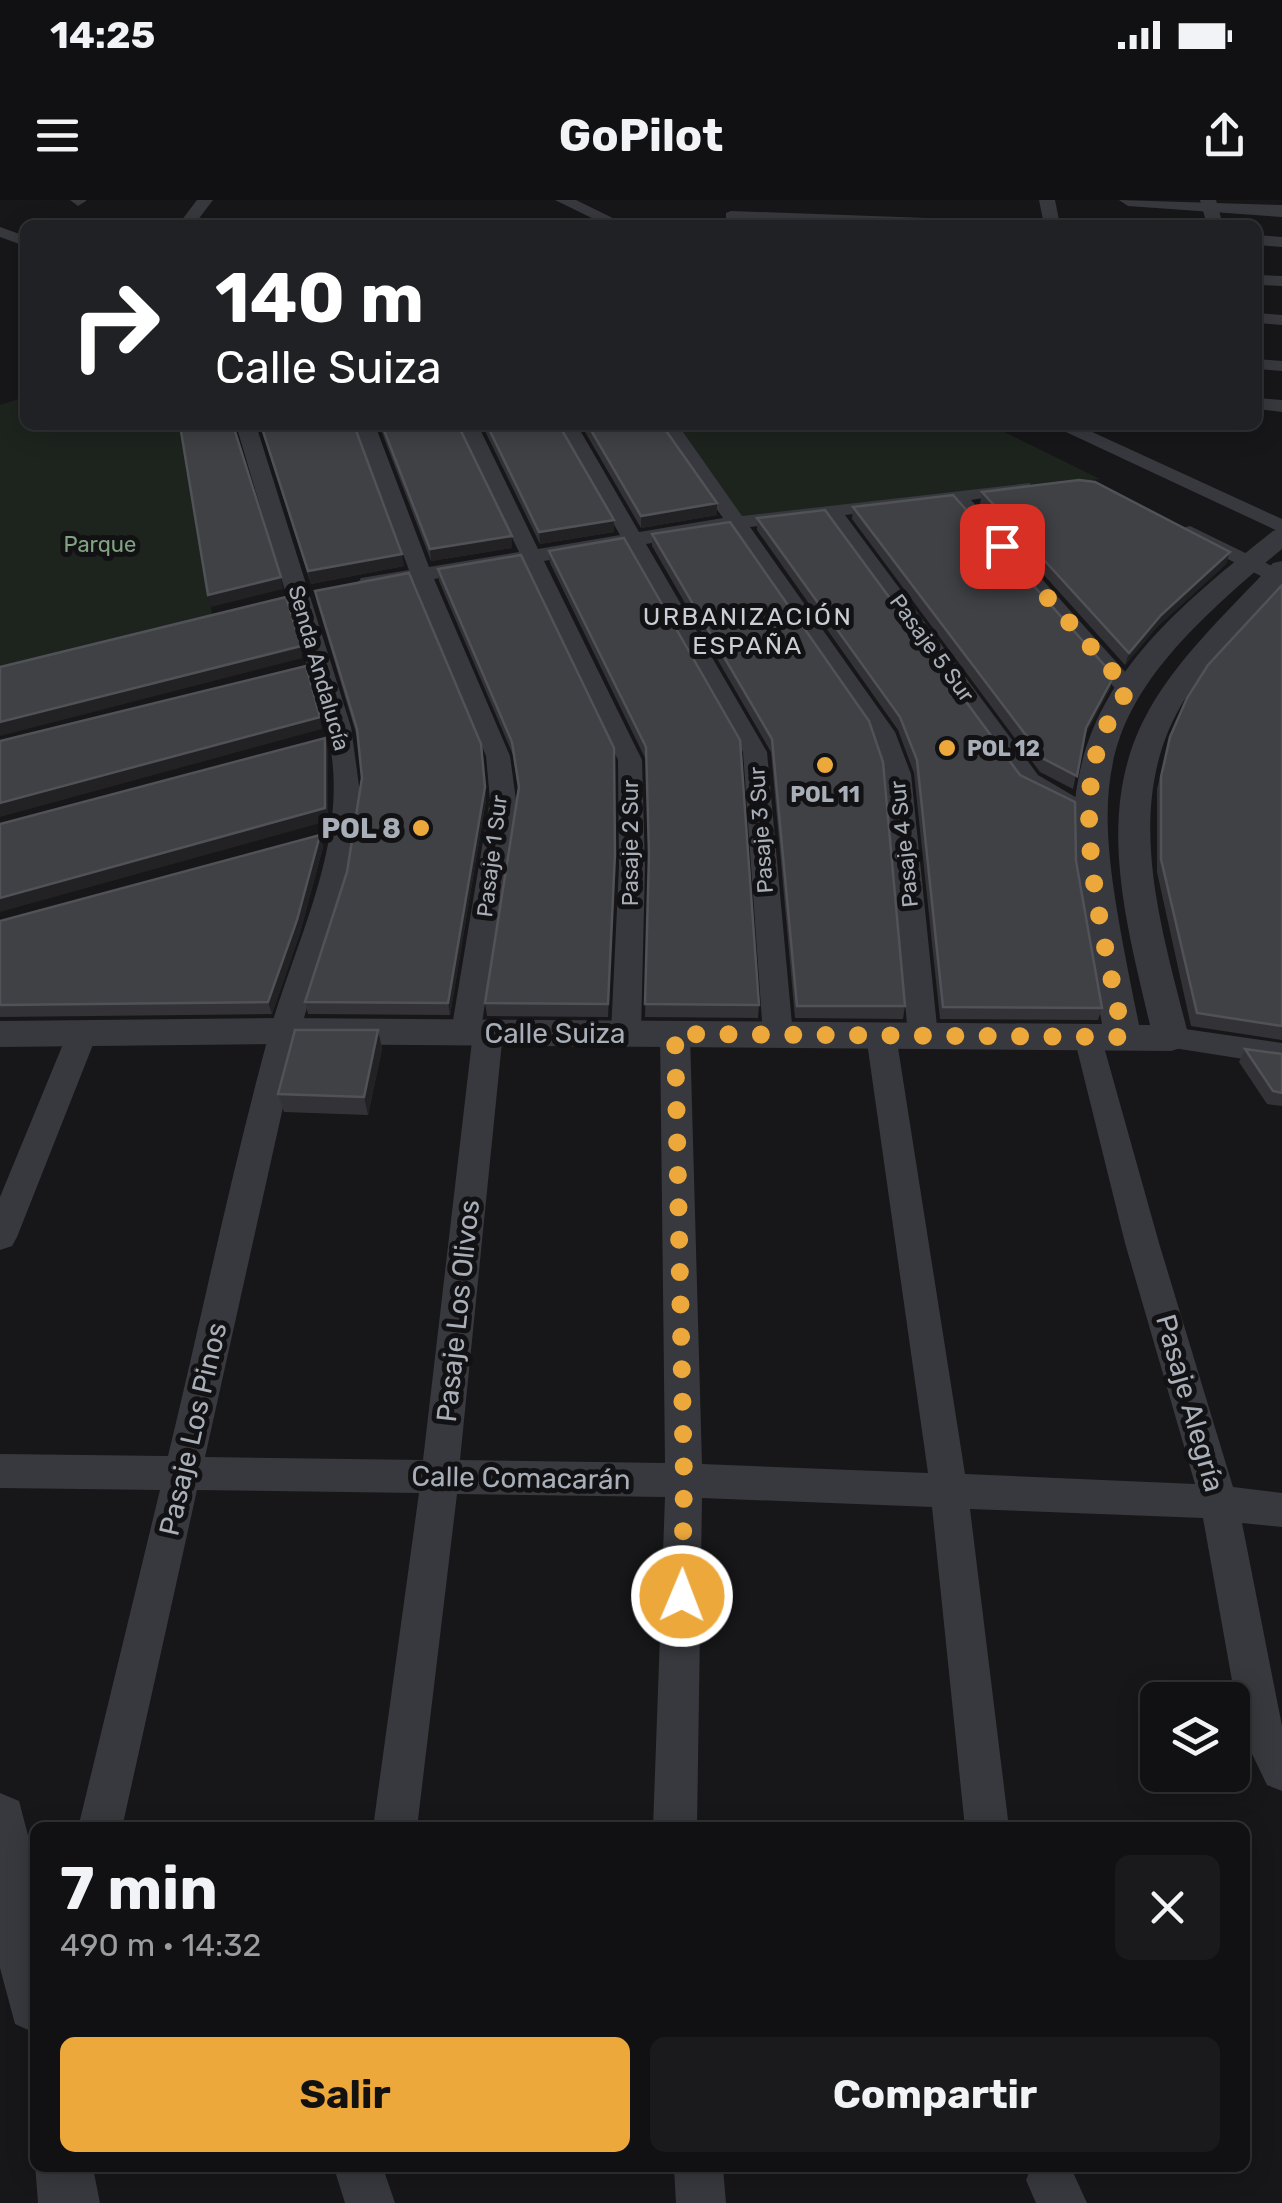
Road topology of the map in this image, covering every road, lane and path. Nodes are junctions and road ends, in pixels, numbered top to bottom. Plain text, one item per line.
1 (205, 200) edge
2 (563, 200) edge
3 (1128, 200) edge
4 (1211, 210) edge
5 (1282, 212) edge
6 (732, 214) edge
7 (190, 220) edge
8 (608, 220) edge
9 (954, 220) edge
10 (248, 430) edge
11 (367, 430) edge
12 (470, 430) edge
13 (569, 430) edge
14 (671, 430) edge
15 (1073, 430) edge
16 (1042, 485) edge
17 (956, 495) junction
18 (830, 510) junction
19 (1166, 520) edge
20 (733, 523) junction
21 (1282, 527) edge
22 (1282, 536) edge
23 (633, 538) junction
24 (530, 556) junction
25 (1272, 572) edge
26 (422, 574) junction
27 (300, 596) junction
28 (273, 605) edge
29 (1128, 689) junction
30 (1108, 724) junction
31 (1152, 738) junction
32 (1091, 812) junction
33 (285, 1030) junction
34 (84, 1032) junction
35 (477, 1032) junction
36 (626, 1033) junction
37 (0, 1034) edge
38 (675, 1034) junction
39 (778, 1034) junction
40 (881, 1035) junction
41 (923, 1036) junction
42 (1106, 1037) junction
43 (1171, 1038) junction
44 (1282, 1054) edge
45 (0, 1237) edge
46 (0, 1471) edge
47 (183, 1474) junction
48 (440, 1476) junction
49 (684, 1480) junction
50 (950, 1490) junction
51 (1219, 1502) junction
52 (1282, 1510) edge
53 (1282, 1770) edge
54 (0, 1820) edge
55 (101, 1822) edge
56 (396, 1822) edge
57 (676, 1822) edge
58 (985, 1822) edge
59 (17, 1939) edge
60 (64, 2172) edge
61 (361, 2172) edge
62 (699, 2172) edge
63 (69, 2203) edge
64 (370, 2203) edge
65 (701, 2203) edge

1 - 7 street
2 - 8 street
3 - 4 street
4 - 5 street
6 - 9 street
10 - 27 street, Senda Andalucía
11 - 26 street, Pasaje 1 Sur
12 - 24 street, Pasaje 2 Sur
13 - 23 street, Pasaje 3 Sur
14 - 20 street, Pasaje 4 Sur
15 - 21 street
16 - 17 street
17 - 18 street
17 - 29 street
18 - 20 street
18 - 32 street, Pasaje 5 Sur
19 - 25 street
20 - 23 street
20 - 41 street, Pasaje 4 Sur
22 - 25 street
23 - 24 street
23 - 39 street, Pasaje 3 Sur
24 - 26 street
24 - 36 street, Pasaje 2 Sur
25 - 29 street
25 - 31 street
26 - 27 street
26 - 35 street, Pasaje 1 Sur
27 - 28 street
27 - 33 street, Senda Andalucía
29 - 30 street
30 - 31 street
30 - 32 street
31 - 43 street
32 - 42 street
33 - 34 street, Calle Suiza
33 - 35 street, Calle Suiza
33 - 47 street, Pasaje Los Pinos
34 - 37 street, Calle Suiza
34 - 45 street
35 - 36 street, Calle Suiza
35 - 48 street, Pasaje Los Olivos
36 - 38 street, Calle Suiza
38 - 39 street, Calle Suiza
38 - 49 street
39 - 40 street, Calle Suiza
40 - 41 street, Calle Suiza
40 - 50 street
41 - 42 street, Calle Suiza
42 - 43 street, Calle Suiza
42 - 51 street, Pasaje Alegría
43 - 44 street
46 - 47 street, Calle Comacarán
47 - 48 street, Calle Comacarán
47 - 55 street, Pasaje Los Pinos
48 - 49 street, Calle Comacarán
48 - 56 street, Pasaje Los Olivos
49 - 50 street, Calle Comacarán
49 - 57 street
50 - 51 street, Calle Comacarán
50 - 58 street
51 - 52 street, Calle Comacarán
51 - 53 street, Pasaje Alegría
54 - 59 street
60 - 63 street
61 - 64 street
62 - 65 street

